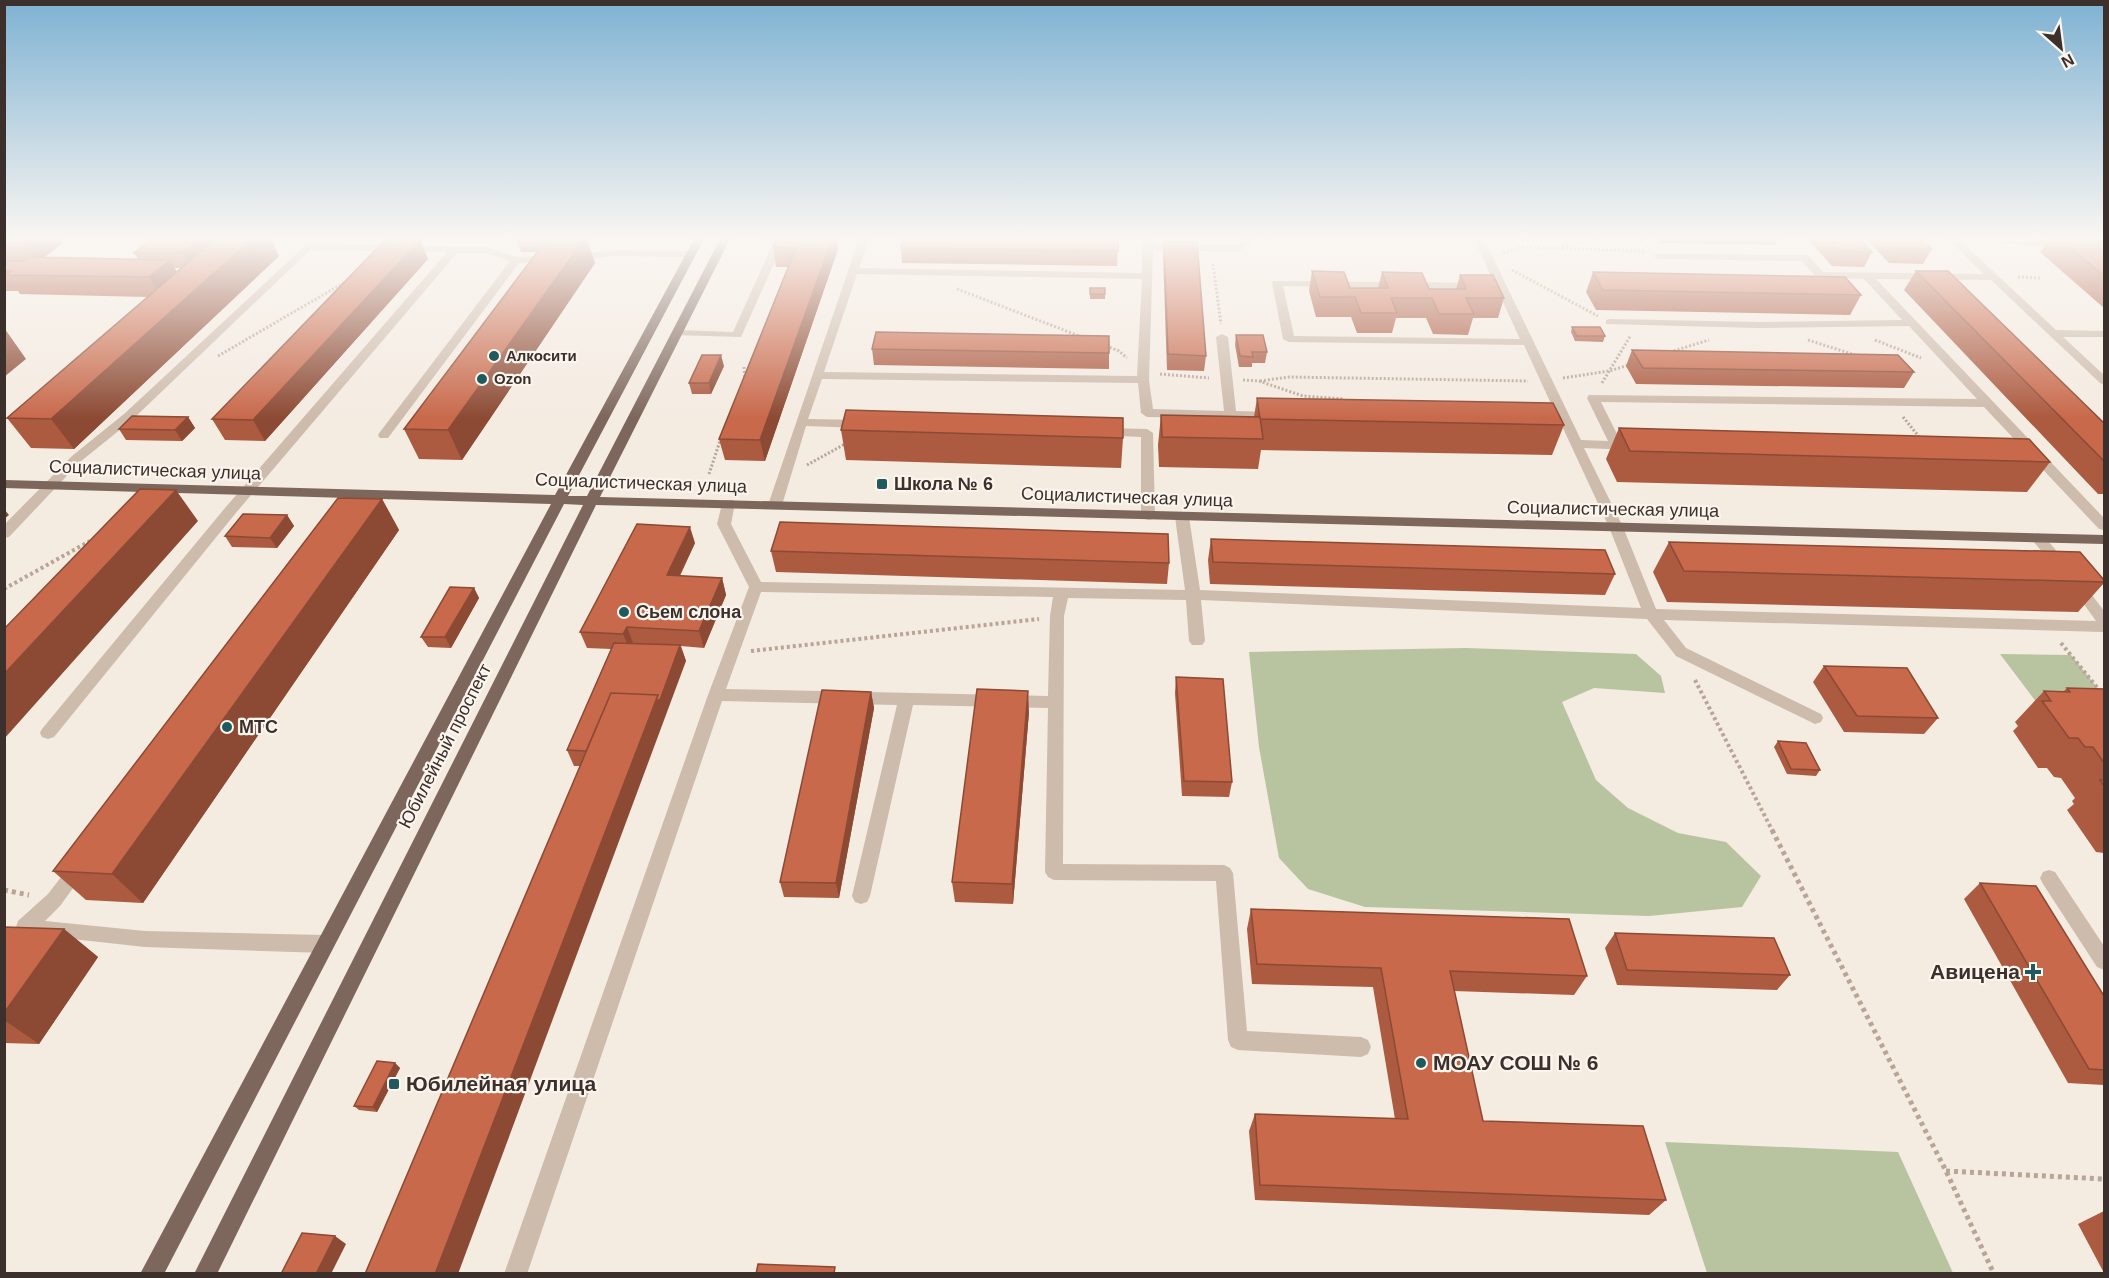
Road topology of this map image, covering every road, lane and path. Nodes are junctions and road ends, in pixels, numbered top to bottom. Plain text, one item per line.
1 (253, 299) edge
2 (317, 299) edge
3 (413, 299) edge
4 (487, 299) edge
5 (667, 299) edge
6 (695, 299) edge
7 (753, 299) edge
8 (843, 299) edge
9 (983, 299) edge
10 (1145, 299) edge
11 (1218, 299) edge
12 (1280, 299) edge
13 (1506, 299) edge
14 (1566, 299) edge
15 (1889, 299) edge
16 (2016, 299) edge
17 (1610, 322) joint
18 (1638, 322) junction
19 (1912, 323) junction
20 (1835, 324) junction
21 (677, 333) junction
22 (2053, 333) junction
23 (2104, 334) edge
24 (1221, 337) joint
25 (1802, 338) dead end
26 (1087, 339) edge
27 (1712, 339) dead end
28 (1528, 342) junction
29 (1098, 343) edge
30 (1666, 353) edge
31 (1857, 356) edge
32 (209, 361) dead end
33 (1632, 364) edge
34 (744, 368) dead end
35 (1609, 371) junction
36 (1960, 373) junction
37 (817, 375) junction
38 (1143, 376) junction
39 (1225, 379) junction
40 (1259, 381) junction
41 (1547, 381) junction
42 (2104, 381) edge
43 (745, 386) edge
44 (1593, 398) junction
45 (1348, 400) edge
46 (1889, 401) junction
47 (1988, 403) junction
48 (1147, 413) junction
49 (1230, 415) junction
50 (1287, 416) edge
51 (801, 422) junction
52 (1531, 422) edge
53 (1566, 423) junction
54 (872, 424) joint
55 (724, 430) edge
56 (1088, 431) edge
57 (1147, 433) junction
58 (384, 435) dead end
59 (1233, 436) edge
60 (1577, 444) junction
61 (1616, 445) junction
62 (1640, 446) edge
63 (1928, 446) edge
64 (2018, 459) edge
65 (2042, 460) junction
66 (709, 474) dead end
67 (785, 476) junction
68 (4, 484) edge
69 (52, 485) junction
70 (249, 491) junction
71 (352, 494) junction
72 (560, 499) junction
73 (592, 500) junction
74 (728, 503) junction
75 (775, 505) junction
76 (342, 509) edge
77 (1149, 516) junction
78 (1182, 517) junction
79 (2104, 526) edge
80 (1616, 527) junction
81 (4, 534) edge
82 (95, 538) edge
83 (2038, 538) junction
84 (2104, 540) edge
85 (756, 587) junction
86 (4, 589) edge
87 (1061, 594) junction
88 (1193, 595) junction
89 (1651, 614) junction
90 (1057, 616) junction
91 (2104, 621) edge
92 (2046, 624) junction
93 (2104, 627) edge
94 (1197, 641) dead end
95 (1681, 652) junction
96 (730, 654) junction
97 (716, 695) junction
98 (2104, 696) edge
99 (906, 699) junction
100 (1056, 702) junction
101 (1815, 718) dead end
102 (48, 732) dead end
103 (89, 852) edge
104 (2049, 878) dead end
105 (861, 896) dead end
106 (325, 944) junction
107 (2104, 962) edge
108 (1361, 1047) dead end
109 (1946, 1171) junction
110 (2104, 1179) edge
111 (151, 1274) edge
112 (206, 1274) edge
113 (515, 1274) edge
114 (1994, 1274) edge

1 - 69 street
2 - 32 path
3 - 70 street
4 - 58 street
5 - 72 main road
6 - 21 main road, Юбилейный проспект
7 - 21 street
8 - 37 street
9 - 26 path
10 - 38 street
11 - 24 path
12 - 28 street
13 - 28 street
14 - 17 path
15 - 19 street
16 - 22 street
17 - 18 street
18 - 20 street
18 - 35 path
19 - 20 street
19 - 36 street
20 - 36 path
21 - 73 main road, Юбилейный проспект
22 - 23 street
22 - 42 street
24 - 39 street
25 - 31 path
27 - 30 path
28 - 41 street
29 - 38 path
33 - 35 path
34 - 43 path
35 - 41 path
35 - 44 path
36 - 47 street
37 - 38 street
37 - 51 street
38 - 39 path
38 - 48 street
39 - 40 path
39 - 49 street
40 - 41 path
40 - 45 path
41 - 53 street
44 - 46 street
44 - 61 street
46 - 47 street
46 - 63 path
47 - 65 street
48 - 49 street
48 - 57 street
49 - 50 street
49 - 59 street
51 - 54 street
51 - 67 street
52 - 53 street
53 - 60 street
54 - 67 path
55 - 66 path
56 - 57 street
57 - 77 street
60 - 61 street
60 - 80 street
61 - 62 street
64 - 65 street
65 - 79 street
67 - 75 street
68 - 69 main road, Социалистическая улица
69 - 70 main road, Социалистическая улица
69 - 81 street
70 - 71 main road, Социалистическая улица
70 - 102 street
71 - 72 main road, Социалистическая улица
71 - 76 street
72 - 73 main road, Социалистическая улица
72 - 106 main road
73 - 74 main road, Социалистическая улица
73 - 112 main road, Юбилейный проспект
74 - 75 main road, Социалистическая улица
74 - 85 street
75 - 77 main road, Социалистическая улица
77 - 78 main road, Социалистическая улица
78 - 80 main road, Социалистическая улица
78 - 88 street
80 - 83 main road, Социалистическая улица
80 - 89 street
82 - 86 path
83 - 84 main road, Социалистическая улица
83 - 91 street
85 - 87 street
85 - 96 street
87 - 88 street
87 - 90 street
88 - 89 street
88 - 94 street
89 - 92 street
89 - 95 street
90 - 96 path
90 - 100 street
92 - 93 street
92 - 98 path
95 - 101 street
95 - 109 path
96 - 97 street
97 - 99 street
97 - 113 street
99 - 100 street
99 - 105 street
100 - 108 street
103 - 106 street
104 - 107 street
106 - 111 main road
109 - 110 path
109 - 114 path

